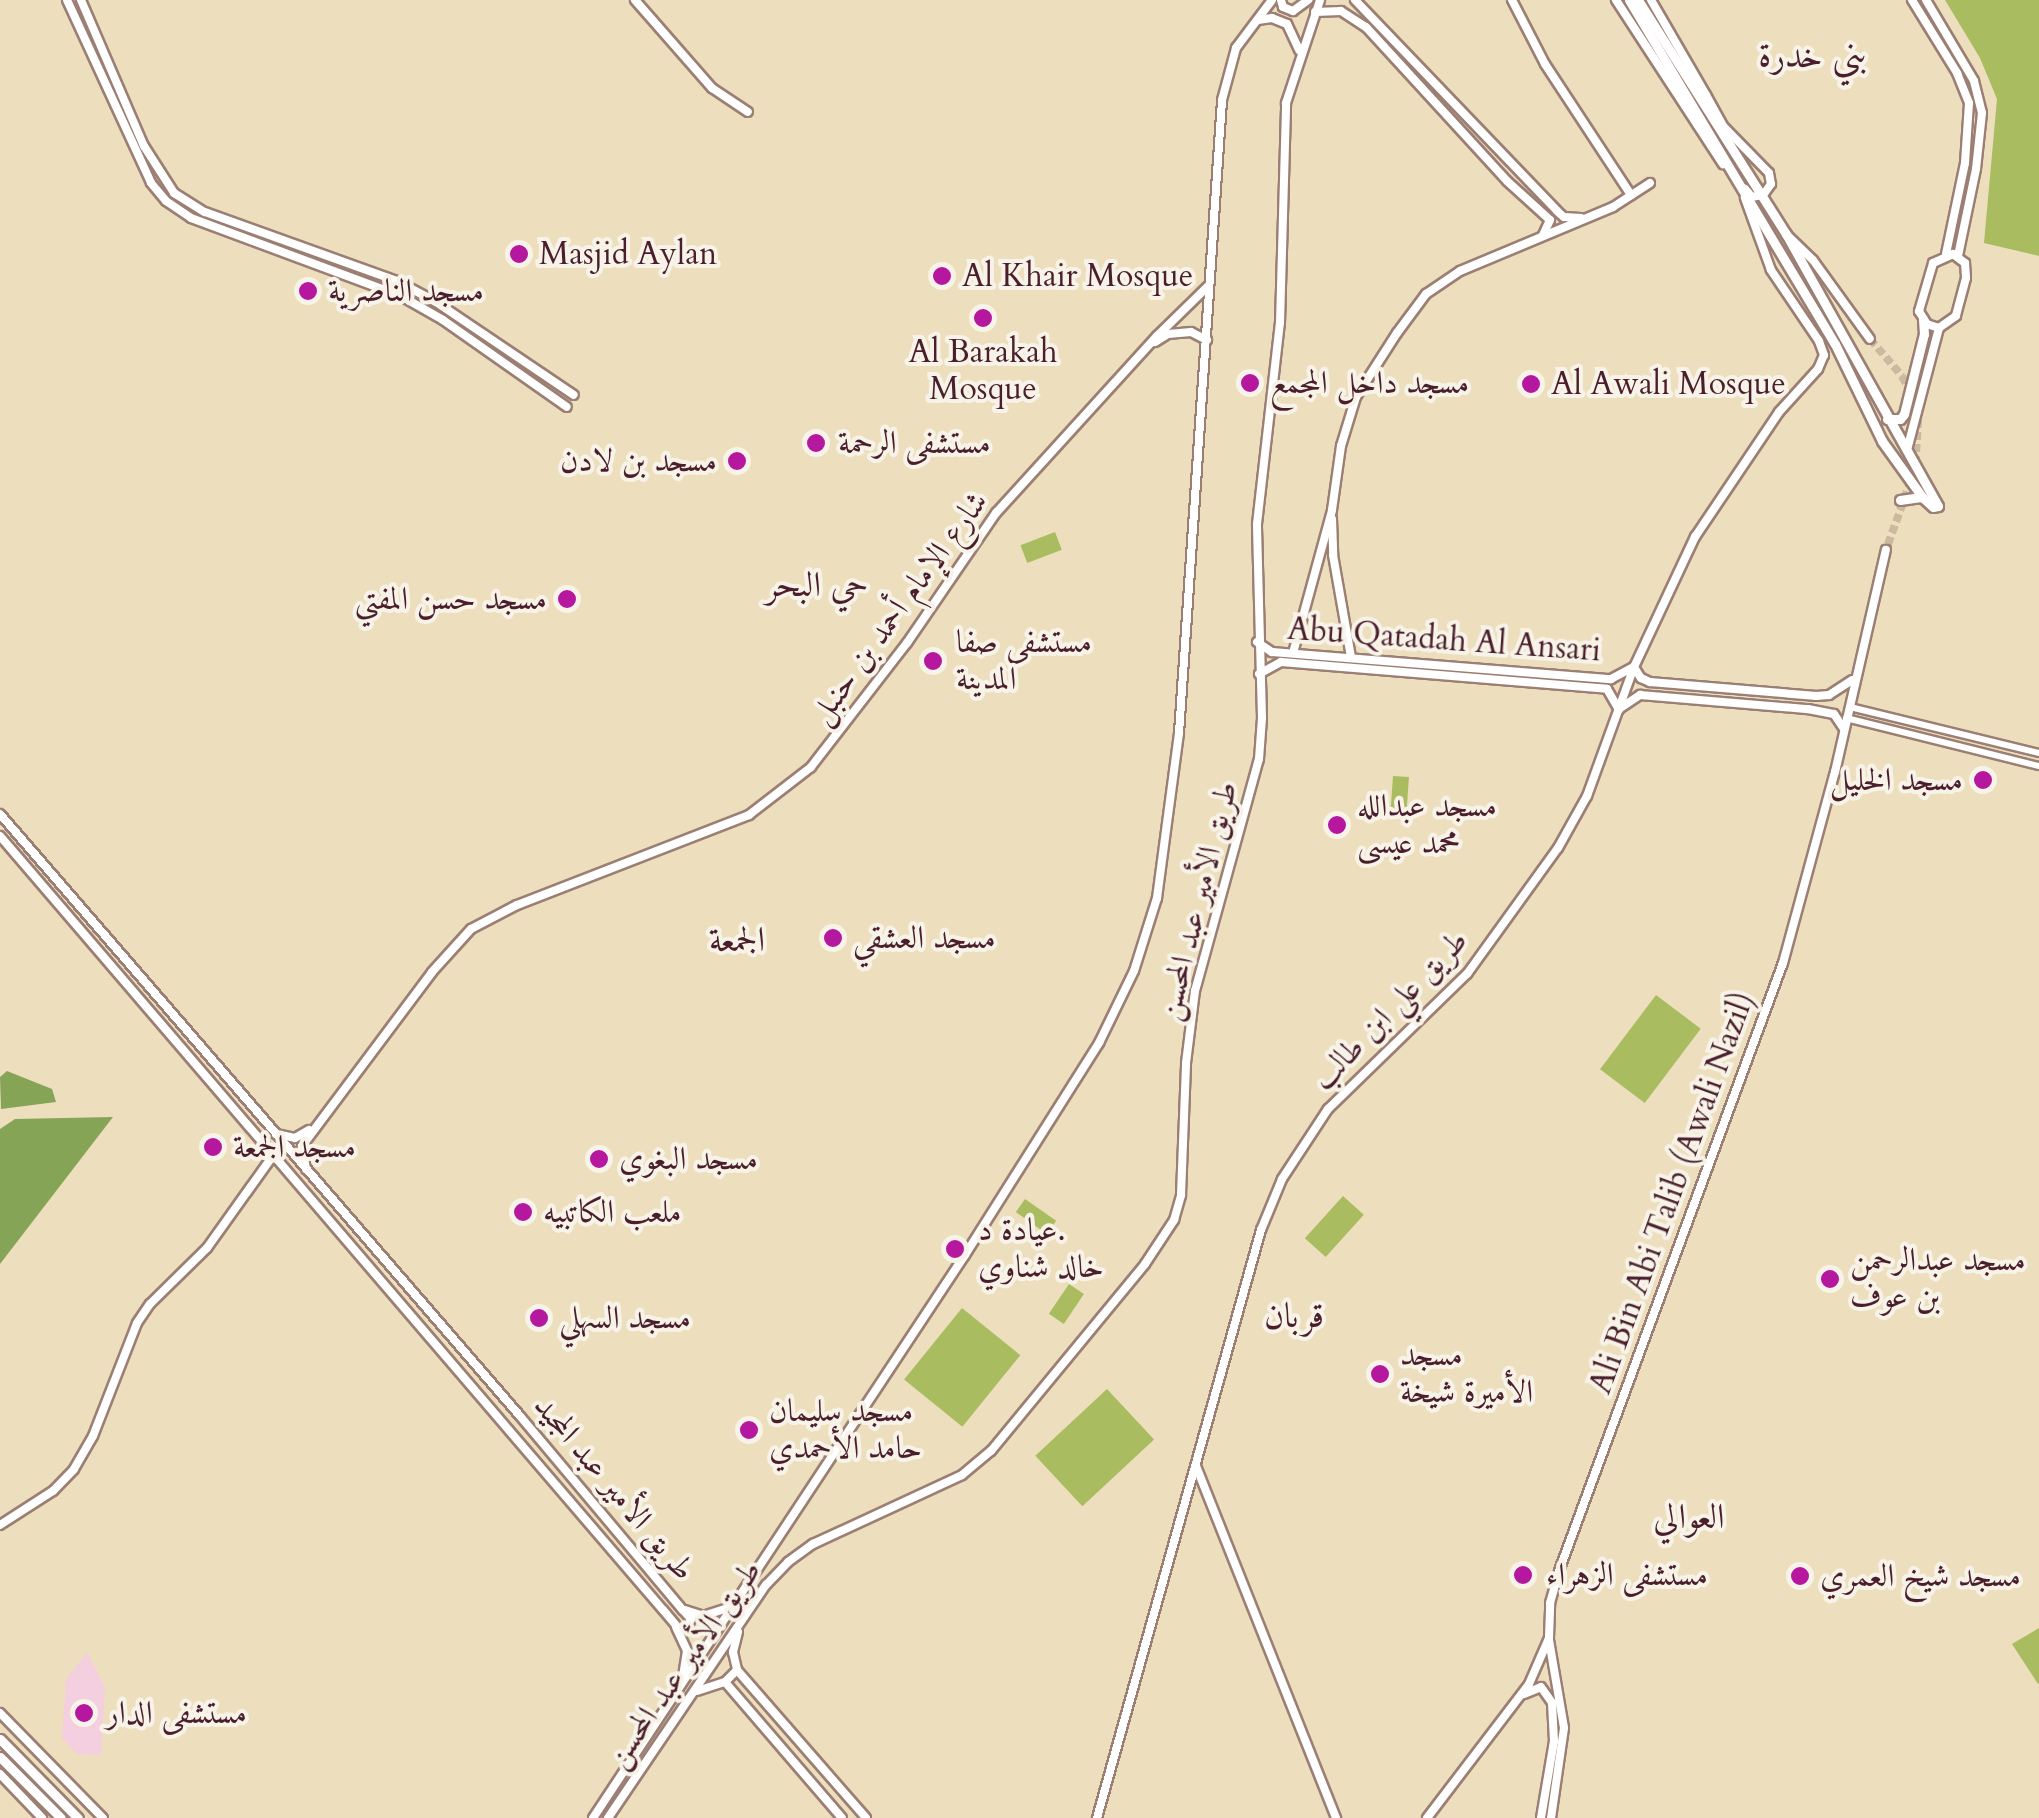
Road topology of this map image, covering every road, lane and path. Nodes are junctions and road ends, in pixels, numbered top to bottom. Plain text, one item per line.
1 (67, 0) edge
2 (81, 0) edge
3 (635, 0) edge
4 (1272, 0) edge
5 (1281, 0) edge
6 (1308, 0) edge
7 (1320, 0) edge
8 (1355, 0) edge
9 (1512, 0) edge
10 (1616, 0) edge
11 (1629, 0) edge
12 (1638, 0) edge
13 (1651, 0) edge
14 (1912, 0) edge
15 (1926, 0) edge
16 (1315, 12) junction
17 (1374, 21) junction
18 (1253, 22) junction
19 (1366, 28) junction
20 (1300, 55) junction
21 (1674, 69) junction
22 (1706, 95) junction
23 (748, 112) dead end
24 (1710, 120) junction
25 (1733, 176) junction
26 (1650, 183) dead end
27 (1745, 193) junction
28 (1630, 195) junction
29 (1761, 196) junction
30 (1558, 212) junction
31 (1590, 217) junction
32 (1550, 220) junction
33 (1786, 234) junction
34 (1538, 238) junction
35 (1946, 254) junction
36 (1958, 256) junction
37 (1208, 286) junction
38 (1923, 319) junction
39 (1939, 328) junction
40 (1206, 340) junction
41 (1870, 340) tunnel mouth
42 (1147, 347) junction
43 (574, 395) dead end
44 (567, 406) dead end
45 (1886, 418) junction
46 (1906, 454) junction
47 (1923, 498) junction
48 (1900, 500) dead end
49 (1332, 510) junction
50 (1886, 550) tunnel mouth
51 (1257, 642) junction
52 (1293, 654) junction
53 (1352, 656) junction
54 (1634, 666) junction
55 (1259, 674) junction
56 (1854, 678) junction
57 (1848, 707) junction
58 (1619, 710) junction
59 (1846, 718) junction
60 (1844, 728) junction
61 (2039, 753) edge
62 (2039, 766) edge
63 (0, 814) edge
64 (0, 836) edge
65 (82, 910) junction
66 (72, 919) junction
67 (1114, 987) dead end
68 (1127, 989) junction
69 (1074, 1058) dead end
70 (1084, 1064) junction
71 (320, 1121) junction
72 (274, 1134) junction
73 (272, 1157) junction
74 (308, 1173) junction
75 (437, 1318) junction
76 (424, 1328) junction
77 (903, 1330) dead end
78 (913, 1336) junction
79 (1196, 1466) junction
80 (0, 1525) edge
81 (736, 1602) junction
82 (683, 1610) junction
83 (671, 1619) junction
84 (740, 1624) junction
85 (1549, 1638) junction
86 (737, 1670) junction
87 (724, 1682) junction
88 (680, 1685) junction
89 (694, 1693) junction
90 (1520, 1696) junction
91 (0, 1713) edge
92 (0, 1739) edge
93 (0, 1757) edge
94 (0, 1774) edge
95 (1336, 1817) edge
96 (42, 1818) edge
97 (60, 1818) edge
98 (78, 1818) edge
99 (103, 1818) edge
100 (593, 1818) edge
101 (608, 1818) edge
102 (842, 1818) edge
103 (866, 1818) edge
104 (1097, 1818) edge
105 (1427, 1818) edge
106 (1541, 1818) edge
107 (1551, 1818) edge

1 - 44 main road
2 - 43 main road
3 - 23 main road
4 - 18 main road, طريق الأمير عبد المحسن
5 - 6 main road
7 - 16 main road, طريق الأمير عبد المحسن
8 - 17 main road
9 - 28 main road
10 - 25 main road
11 - 21 highway
12 - 21 highway
13 - 22 main road
14 - 35 main road
15 - 36 main road
16 - 19 main road
16 - 20 main road, طريق الأمير عبد المحسن
17 - 19 main road
17 - 30 main road
18 - 20 main road
18 - 37 main road, طريق الأمير عبد المحسن
19 - 32 main road
20 - 51 main road, طريق الأمير عبد المحسن
21 - 24 highway
21 - 25 highway
22 - 24 main road
22 - 29 main road
24 - 29 highway
25 - 27 highway
26 - 28 main road
27 - 29 main road
27 - 47 highway
27 - 54 main road, طريق علي ابن طالب
28 - 31 main road
29 - 33 highway
30 - 31 main road
30 - 32 main road
31 - 34 main road
32 - 34 main road
33 - 41 main road
33 - 45 highway
34 - 49 main road
35 - 36 main road
35 - 38 main road
36 - 39 main road
37 - 40 main road, طريق الأمير عبد المحسن
37 - 42 main road, شارع الإمام أحمد بن حنبل
38 - 39 main road
38 - 45 highway
39 - 46 main road
40 - 42 main road
40 - 68 main road, طريق الأمير عبد المحسن
42 - 71 main road, شارع الإمام أحمد بن حنبل
45 - 46 highway
46 - 47 highway
47 - 48 highway
49 - 52 main road
49 - 53 main road
50 - 56 main road, Ali Bin Abi Talib (Awali Nazil)
51 - 52 main road, Abu Qatadah Al Ansari
51 - 55 main road, طريق الأمير عبد المحسن
52 - 53 main road, Abu Qatadah Al Ansari
53 - 54 main road, Abu Qatadah Al Ansari
54 - 56 main road, Abu Qatadah Al Ansari
54 - 58 main road, طريق علي ابن طالب
55 - 58 main road, Abu Qatadah Al Ansari
55 - 84 main road, طريق الأمير عبد المحسن
56 - 57 main road, Ali Bin Abi Talib (Awali Nazil)
57 - 59 main road, Ali Bin Abi Talib (Awali Nazil)
57 - 61 street
58 - 60 main road, Abu Qatadah Al Ansari
58 - 79 main road, طريق علي ابن طالب
59 - 60 main road, Ali Bin Abi Talib (Awali Nazil)
59 - 62 street
60 - 85 main road, Ali Bin Abi Talib (Awali Nazil)
63 - 65 main road, طريق الأمير عبد المجيد
64 - 66 main road, طريق الأمير عبد المجيد
65 - 66 main road
65 - 72 main road, طريق الأمير عبد المجيد
66 - 73 main road, طريق الأمير عبد المجيد
67 - 68 main road
68 - 70 main road, طريق الأمير عبد المحسن
69 - 70 main road
70 - 78 main road, طريق الأمير عبد المحسن
71 - 72 main road
71 - 74 main road
72 - 74 main road, طريق الأمير عبد المجيد
73 - 76 main road, طريق الأمير عبد المجيد
73 - 80 main road
74 - 75 main road, طريق الأمير عبد المجيد
75 - 76 main road
75 - 82 main road, طريق الأمير عبد المجيد
76 - 83 main road, طريق الأمير عبد المجيد
77 - 78 main road
78 - 81 main road, طريق الأمير عبد المحسن
79 - 95 main road
79 - 104 main road, طريق علي ابن طالب
81 - 82 main road
81 - 88 main road, طريق الأمير عبد المحسن
82 - 83 main road, طريق الأمير عبد المجيد
83 - 88 main road
84 - 86 main road
84 - 89 main road, طريق الأمير عبد المحسن
85 - 90 main road, Ali Bin Abi Talib (Awali Nazil)
85 - 107 main road
86 - 87 main road
86 - 103 main road
87 - 89 main road
87 - 102 main road
88 - 100 main road, طريق الأمير عبد المحسن
89 - 101 main road, طريق الأمير عبد المحسن
90 - 105 main road, Ali Bin Abi Talib (Awali Nazil)
90 - 106 main road
91 - 99 main road
92 - 98 highway
93 - 97 highway
94 - 96 main road

